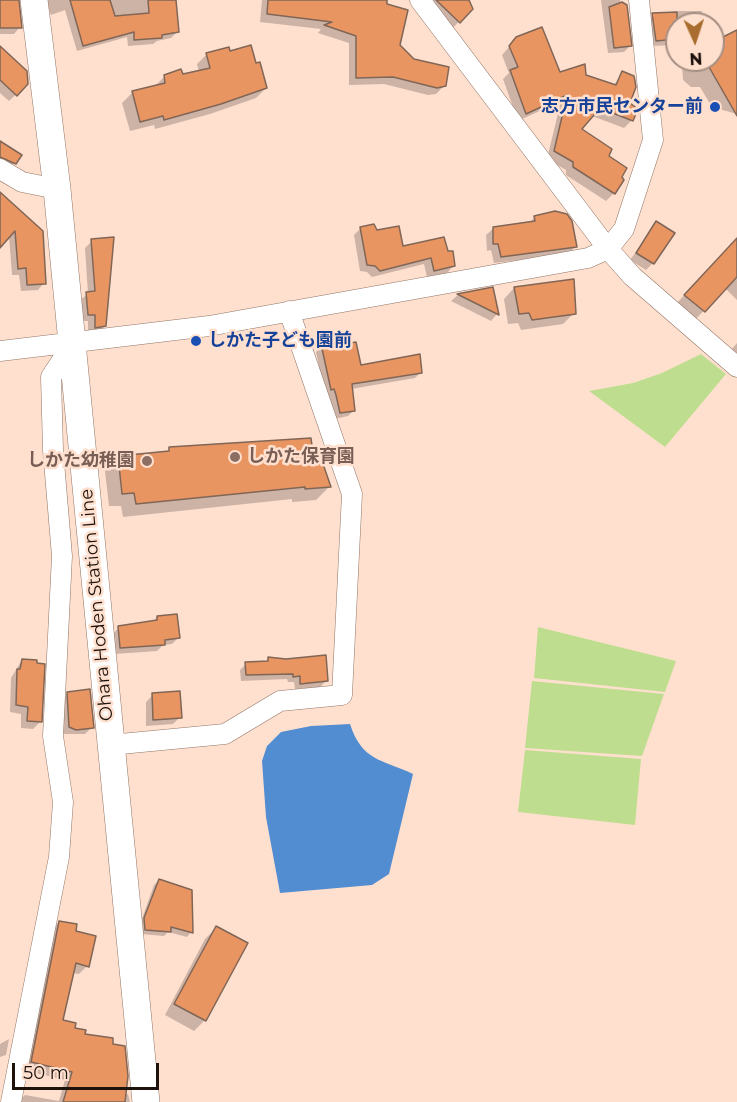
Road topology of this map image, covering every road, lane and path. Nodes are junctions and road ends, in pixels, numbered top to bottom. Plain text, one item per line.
1 (34, 0) edge
2 (420, 0) edge
3 (639, 0) edge
4 (0, 169) edge
5 (57, 189) junction
6 (608, 249) junction
7 (289, 311) junction
8 (72, 344) junction
9 (0, 351) edge
10 (737, 367) edge
11 (110, 746) junction
12 (11, 1102) edge
13 (146, 1102) edge

1 - 5 main road, Ohara Hoden Station Line
2 - 6 street
3 - 6 street
4 - 5 street
5 - 8 main road, Ohara Hoden Station Line
6 - 7 street
6 - 10 street
7 - 8 street
7 - 11 street
8 - 9 street
8 - 11 main road, Ohara Hoden Station Line
8 - 12 street
11 - 13 main road, Ohara Hoden Station Line

